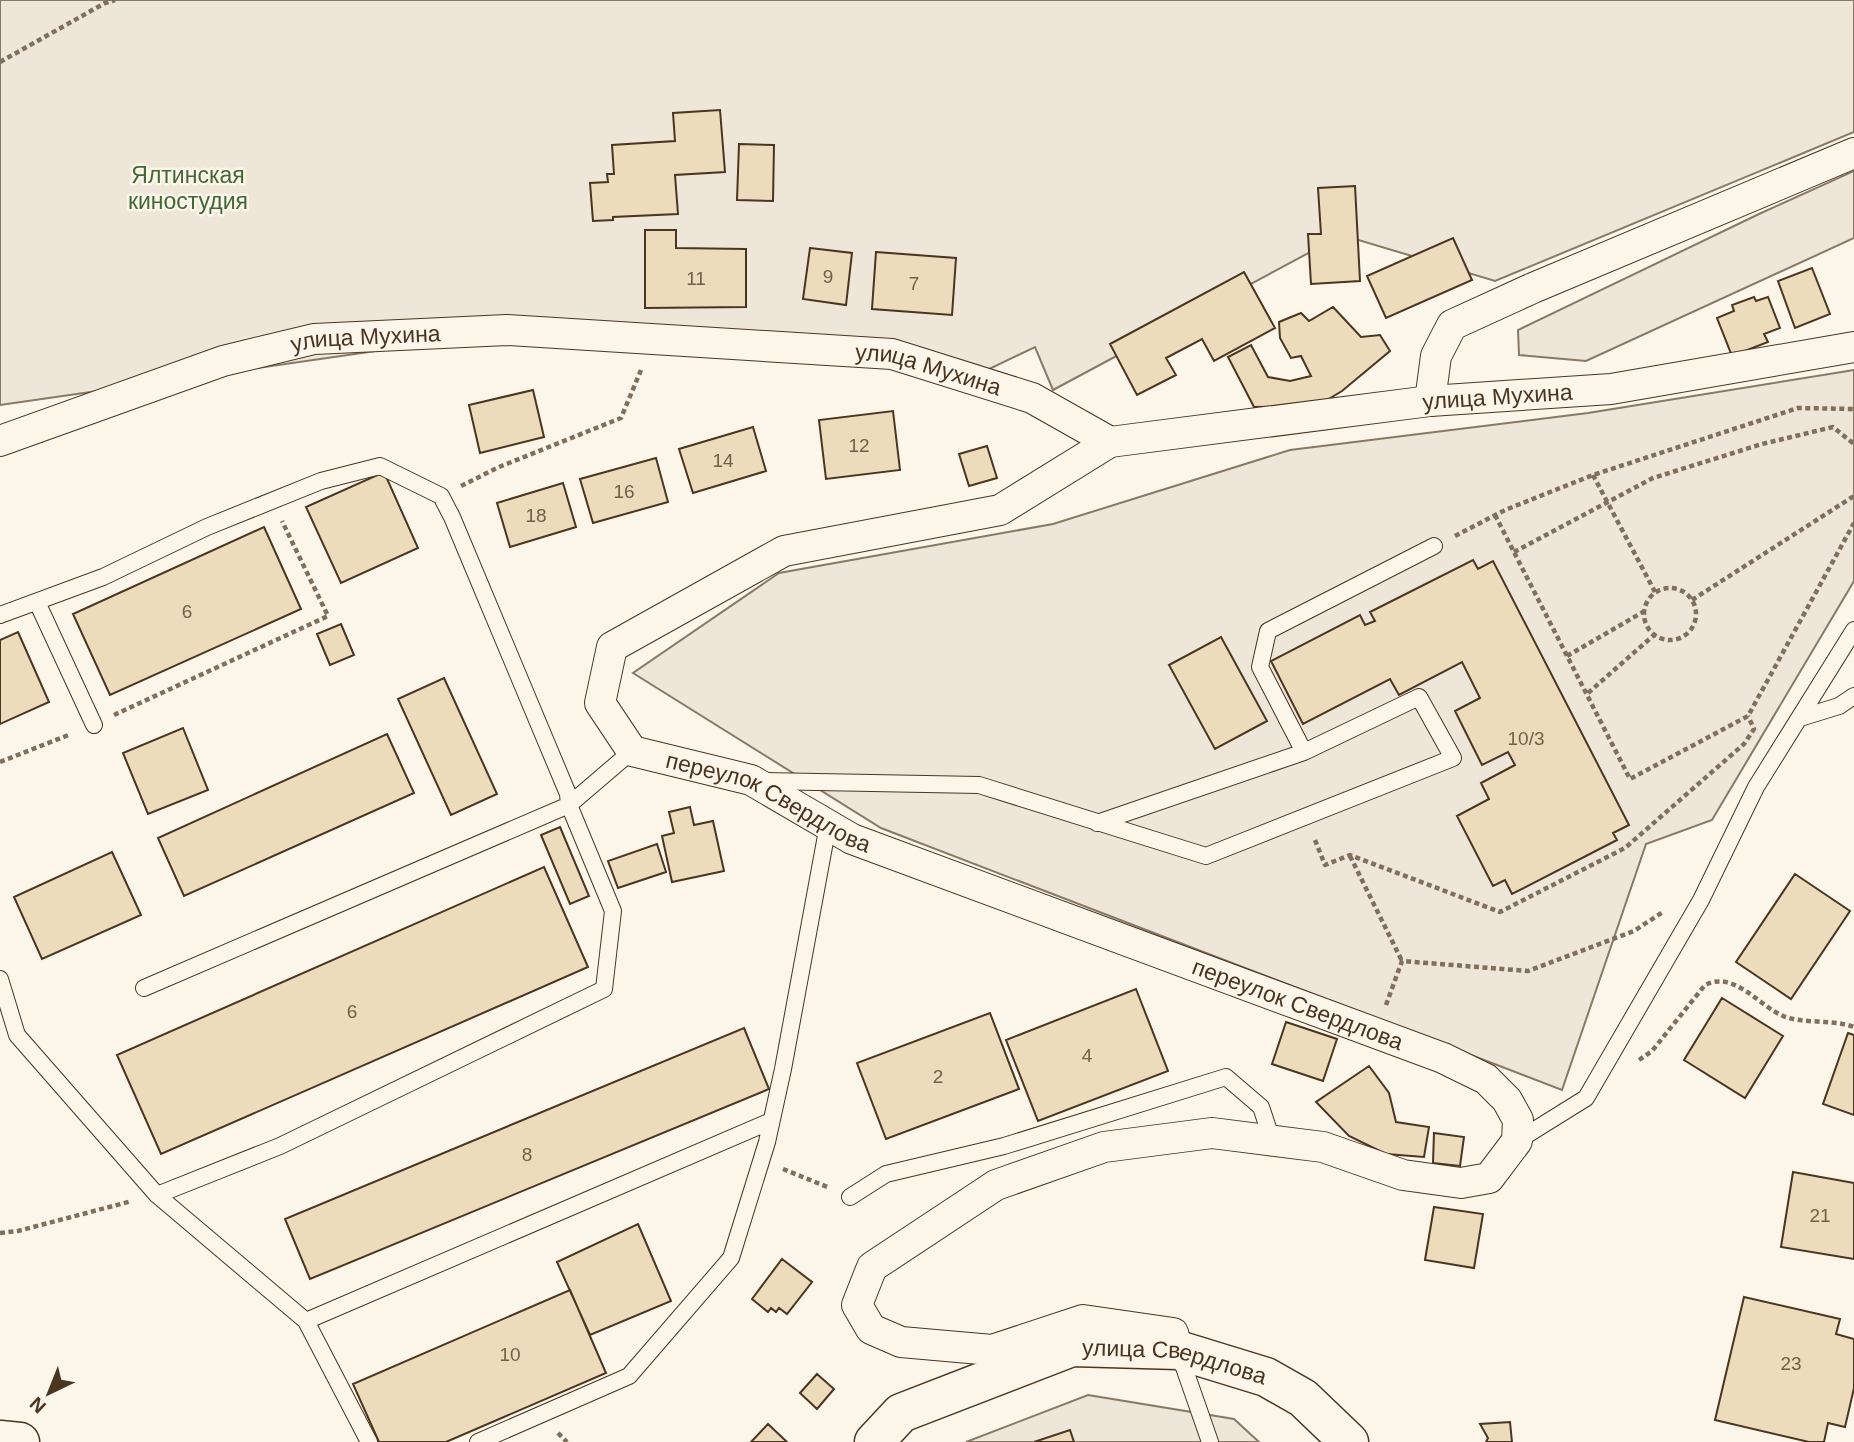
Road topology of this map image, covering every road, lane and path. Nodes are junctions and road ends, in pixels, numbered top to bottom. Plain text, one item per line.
1 (115, 0) edge
2 (0, 62) edge
3 (1854, 153) edge
4 (650, 339) junction
5 (1854, 347) edge
6 (1430, 401) junction
7 (1854, 409) edge
8 (0, 441) edge
9 (1110, 442) junction
10 (1854, 444) edge
11 (1593, 475) junction
12 (441, 496) junction
13 (1854, 496) edge
14 (272, 501) junction
15 (1607, 503) junction
16 (1495, 515) junction
17 (1854, 523) edge
18 (1434, 546) joint
19 (1514, 552) junction
20 (1655, 592) junction
21 (1692, 600) junction
22 (37, 602) junction
23 (1643, 612) junction
24 (0, 615) edge
25 (1854, 630) edge
26 (1654, 635) junction
27 (1567, 656) junction
28 (1588, 694) junction
29 (1854, 695) edge
30 (1748, 716) junction
31 (1800, 718) junction
32 (94, 724) junction
33 (632, 751) junction
34 (1304, 752) junction
35 (0, 762) edge
36 (751, 780) junction
37 (569, 805) junction
38 (1306, 816) junction
39 (1097, 823) junction
40 (828, 825) junction
41 (1350, 855) junction
42 (1711, 881) junction
43 (1402, 961) junction
44 (0, 979) edge
45 (144, 988) dead end
46 (1854, 1027) edge
47 (1376, 1033) junction
48 (1598, 1076) junction
49 (771, 1121) junction
50 (1272, 1140) junction
51 (1517, 1140) junction
52 (761, 1160) junction
53 (157, 1195) junction
54 (850, 1197) joint
55 (0, 1233) edge
56 (306, 1321) junction
57 (1178, 1350) junction
58 (0, 1440) edge
59 (20, 1442) edge
60 (369, 1442) edge
61 (478, 1442) edge
62 (874, 1442) edge
63 (1210, 1442) edge
64 (1349, 1442) edge

1 - 2 path
3 - 6 street
4 - 8 street, улица Мухина
4 - 9 street, улица Мухина
4 - 12 path
5 - 6 street, улица Мухина
6 - 9 street, улица Мухина
7 - 11 path
9 - 33 street
10 - 15 path
11 - 15 path
11 - 16 path
12 - 14 lane
12 - 37 lane
13 - 21 path
14 - 22 lane
14 - 32 path
15 - 19 path
15 - 20 path
16 - 18 path
16 - 19 path
17 - 30 path
18 - 34 lane
19 - 27 path
20 - 21 path
20 - 23 path
21 - 26 path
22 - 24 lane
22 - 32 lane
23 - 26 path
23 - 27 path
25 - 31 lane
26 - 28 path
27 - 28 path
28 - 30 path
29 - 31 lane
30 - 41 path
31 - 42 lane
32 - 35 path
33 - 36 street, переулок Свердлова
33 - 37 lane
34 - 38 lane
34 - 39 lane
36 - 39 lane
36 - 40 street, переулок Свердлова
37 - 45 lane
37 - 53 lane
38 - 39 lane
38 - 41 path
40 - 47 street, переулок Свердлова
40 - 49 lane
41 - 43 path
42 - 43 path
42 - 48 lane
43 - 47 path
44 - 53 lane
46 - 48 path
47 - 51 street, переулок Свердлова
48 - 51 lane
49 - 52 lane
49 - 56 lane
50 - 51 street
50 - 54 lane
50 - 57 street
52 - 54 path
52 - 61 lane
53 - 55 path
53 - 56 lane
56 - 60 lane
57 - 62 main road, улица Свердлова
57 - 63 lane
57 - 64 main road, улица Свердлова
58 - 59 main road

